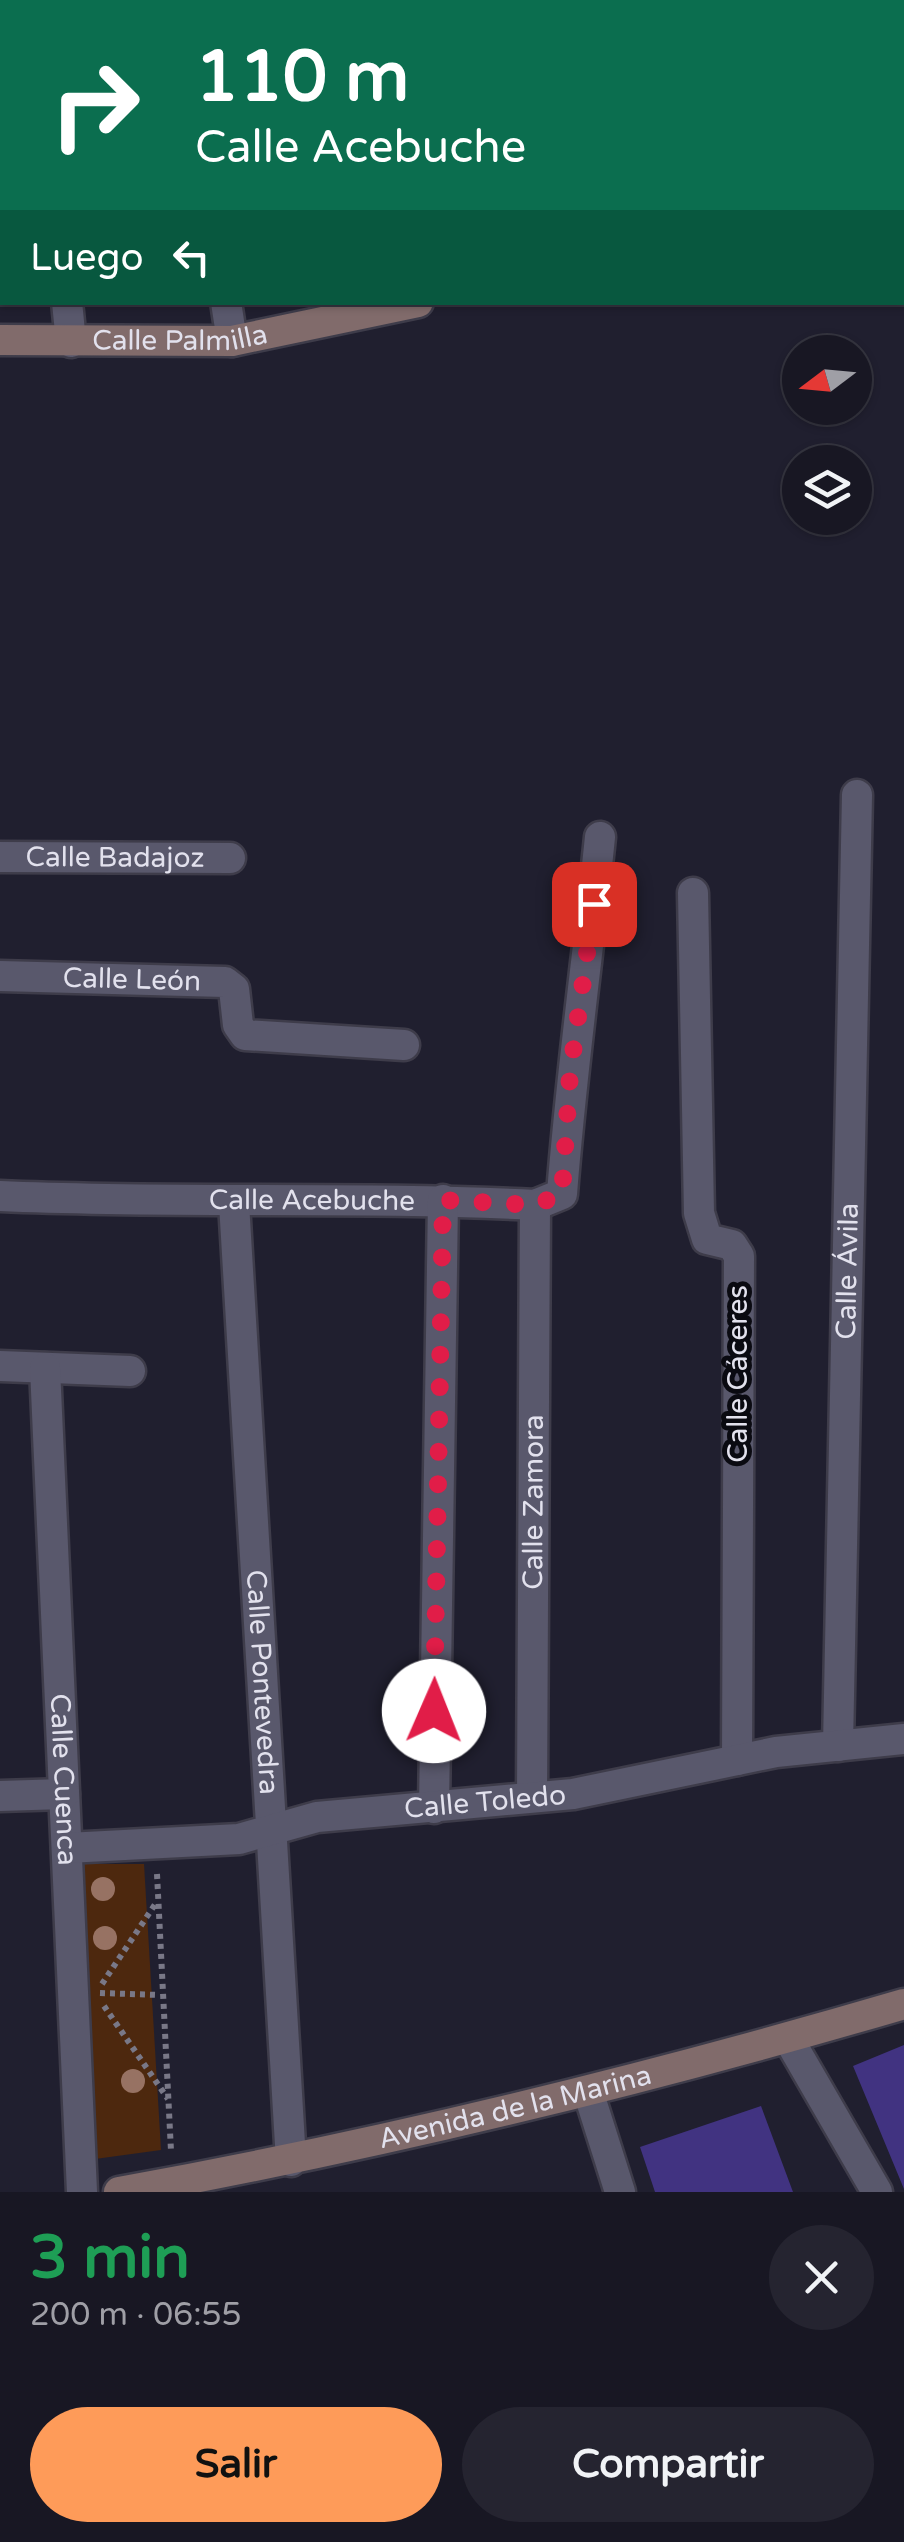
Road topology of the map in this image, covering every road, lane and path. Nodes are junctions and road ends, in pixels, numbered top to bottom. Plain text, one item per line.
1 (66, 305) edge
2 (226, 305) edge
3 (403, 305) edge
4 (0, 340) edge
5 (232, 341) junction
6 (71, 342) junction
7 (857, 795) dead end
8 (600, 837) dead end
9 (0, 857) edge
10 (230, 858) dead end
11 (693, 893) dead end
12 (0, 976) edge
13 (404, 1045) dead end
14 (0, 1196) edge
15 (443, 1200) junction
16 (234, 1203) junction
17 (535, 1205) junction
18 (0, 1366) edge
19 (45, 1368) junction
20 (130, 1370) dead end
21 (904, 1739) edge
22 (838, 1746) junction
23 (737, 1760) junction
24 (64, 1794) junction
25 (0, 1796) edge
26 (532, 1797) junction
27 (434, 1808) junction
28 (270, 1831) junction
29 (155, 1844) junction
30 (67, 1848) junction
31 (158, 1901) junction
32 (92, 1992) junction
33 (159, 1995) dead end
34 (904, 2004) edge
35 (788, 2038) junction
36 (588, 2091) junction
37 (169, 2100) junction
38 (291, 2161) junction
39 (173, 2182) junction
40 (82, 2192) edge
41 (119, 2192) edge
42 (620, 2192) edge
43 (877, 2192) edge

1 - 6 street
2 - 5 street
3 - 5 street, Calle Palmilla
4 - 6 street, Calle Palmilla
5 - 6 street, Calle Palmilla
7 - 22 street, Calle Ávila
8 - 17 street
9 - 10 street, Calle Badajoz
11 - 23 street, Calle Cáceres
12 - 13 street, Calle León
14 - 16 street, Calle Acebuche
15 - 16 street, Calle Acebuche
15 - 17 street, Calle Acebuche
15 - 27 street
16 - 28 street, Calle Pontevedra
17 - 26 street, Calle Zamora
18 - 19 street
19 - 20 street
19 - 24 street, Calle Cuenca
21 - 22 street, Calle Toledo
22 - 23 street, Calle Toledo
23 - 26 street, Calle Toledo
24 - 25 street
24 - 30 street, Calle Cuenca
26 - 27 street, Calle Toledo
27 - 28 street, Calle Toledo
28 - 29 street, Calle Toledo
28 - 38 street, Calle Pontevedra
29 - 30 street, Calle Toledo
29 - 31 path
30 - 40 street, Calle Cuenca
31 - 32 path
31 - 37 path
32 - 33 path
32 - 37 path
34 - 35 street, Avenida de la Marina
35 - 36 street, Avenida de la Marina
35 - 43 street
36 - 38 street, Avenida de la Marina
36 - 42 street
37 - 39 path
38 - 39 street, Avenida de la Marina
39 - 41 street, Avenida de la Marina

